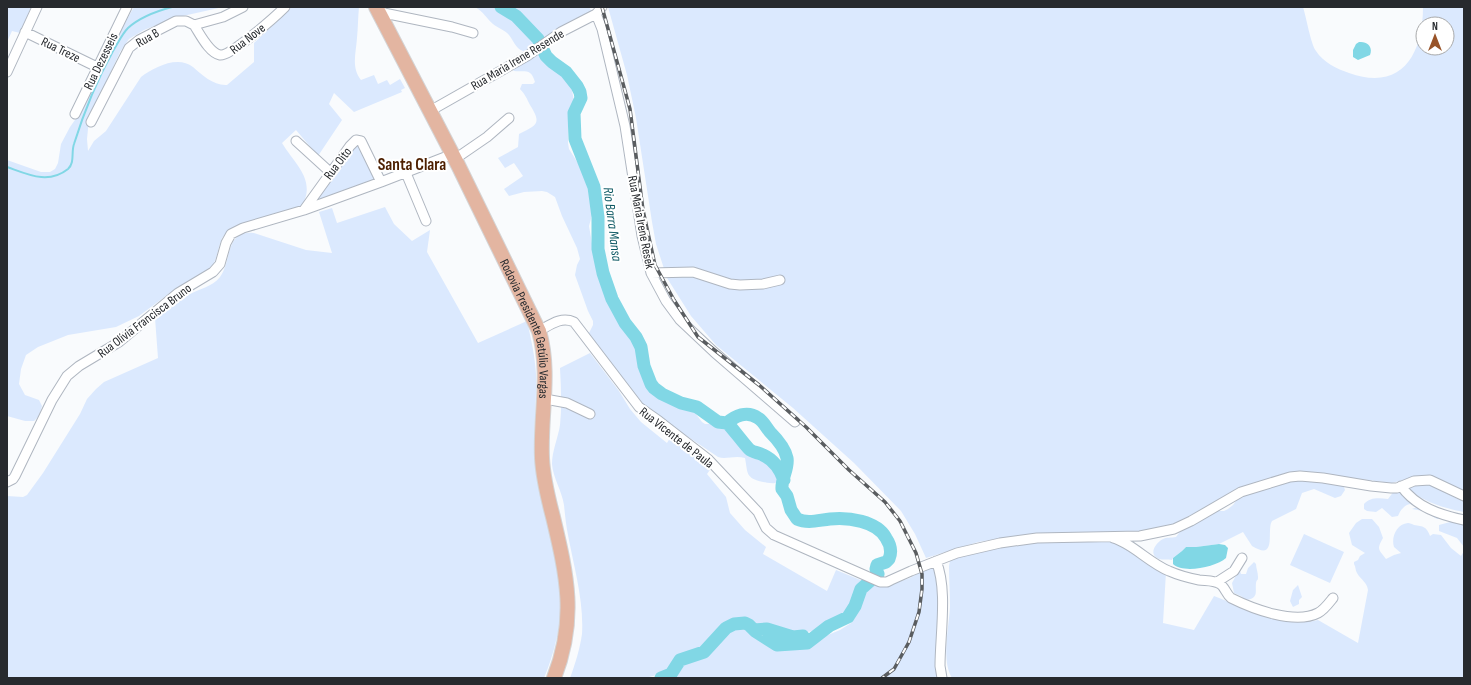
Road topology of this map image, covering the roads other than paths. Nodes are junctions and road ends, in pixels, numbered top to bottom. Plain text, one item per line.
1 (37, 7) edge
2 (127, 7) edge
3 (243, 7) edge
4 (285, 7) edge
5 (378, 10) edge
6 (599, 10) edge
7 (194, 25) junction
8 (25, 32) junction
9 (473, 33) dead end
10 (97, 67) junction
11 (7, 72) edge
12 (430, 111) junction
13 (75, 114) dead end
14 (509, 118) dead end
15 (91, 122) dead end
16 (296, 141) dead end
17 (454, 157) junction
18 (330, 172) junction
19 (406, 173) junction
20 (381, 182) junction
21 (304, 210) junction
22 (426, 220) dead end
23 (651, 273) junction
24 (780, 280) dead end
25 (539, 331) junction
26 (544, 399) junction
27 (590, 414) dead end
28 (796, 422) dead end
29 (7, 482) edge
30 (1401, 486) junction
31 (1464, 496) edge
32 (1464, 520) edge
33 (1108, 537) junction
34 (1242, 558) dead end
35 (936, 561) junction
36 (1217, 582) junction
37 (1333, 598) dead end
38 (554, 678) edge
39 (942, 678) edge

1 - 8 street
2 - 10 street, Rua Dezesseis
3 - 7 street, Rua B
4 - 7 street, Rua Nove
5 - 9 street
5 - 12 main road, Rodovia Presidente Getúlio Vargas
6 - 12 street, Rua Maria Irene Resende
6 - 23 street, Rua Maria Irene Resek
7 - 15 street, Rua B
8 - 10 street, Rua Treze
8 - 11 street
10 - 13 street, Rua Dezesseis
12 - 17 main road, Rodovia Presidente Getúlio Vargas
14 - 17 street, Rua Olívia Francisca Bruno
16 - 18 street
17 - 19 street, Rua Olívia Francisca Bruno
17 - 25 main road, Rodovia Presidente Getúlio Vargas
18 - 20 street, Rua Oito
18 - 21 street, Rua Oito
19 - 20 street, Rua Olívia Francisca Bruno
19 - 22 street
20 - 21 street, Rua Olívia Francisca Bruno
21 - 29 street, Rua Olívia Francisca Bruno
23 - 24 street
23 - 28 street, Rua Maria Irene Resek
25 - 26 main road, Rodovia Presidente Getúlio Vargas
25 - 35 street, Rua Vicente de Paula
26 - 27 street
26 - 38 main road, Rodovia Presidente Getúlio Vargas
30 - 31 street
30 - 32 street
30 - 33 street
33 - 35 street
33 - 36 street
34 - 36 street
35 - 39 street
36 - 37 street

